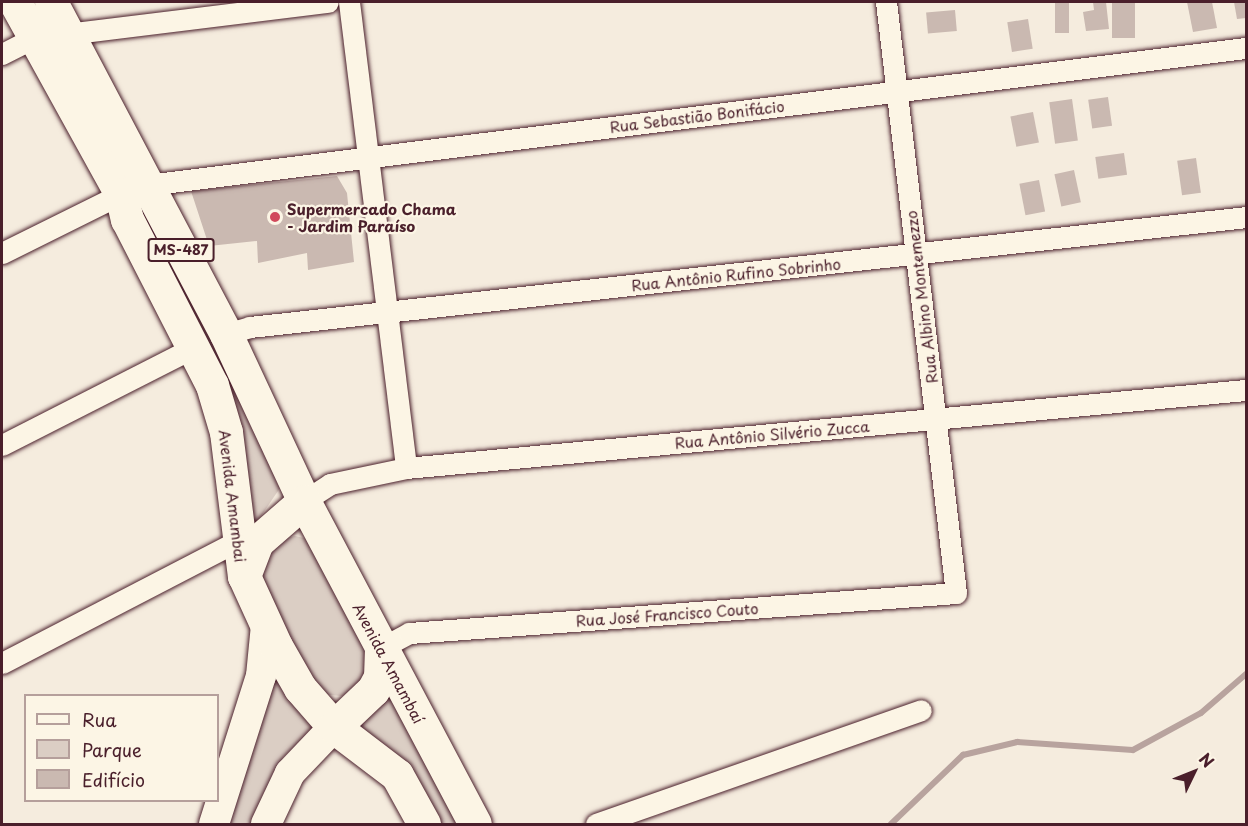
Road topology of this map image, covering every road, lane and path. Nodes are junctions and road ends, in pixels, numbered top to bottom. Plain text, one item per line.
1 (15, 2) edge
2 (51, 2) edge
3 (328, 2) edge
4 (350, 2) edge
5 (886, 2) edge
6 (67, 34) junction
7 (34, 38) junction
8 (1246, 48) edge
9 (2, 54) edge
10 (897, 92) junction
11 (369, 157) junction
12 (134, 189) junction
13 (1246, 217) edge
14 (2, 253) edge
15 (916, 254) junction
16 (387, 312) junction
17 (226, 334) junction
18 (192, 348) junction
19 (1246, 390) edge
20 (936, 419) junction
21 (2, 446) edge
22 (406, 468) junction
23 (304, 501) junction
24 (237, 541) junction
25 (244, 576) junction
26 (956, 593) joint
27 (266, 625) junction
28 (381, 648) junction
29 (2, 663) edge
30 (921, 710) dead end
31 (334, 727) junction
32 (214, 825) edge
33 (266, 825) edge
34 (424, 825) edge
35 (475, 825) edge
36 (596, 825) edge

1 - 7 main road, Avenida Amambai
2 - 6 main road, Avenida Amambai / MS-487
3 - 6 street
4 - 11 street
5 - 10 street, Rua Albino Montemezzo
6 - 7 street
6 - 12 main road, Avenida Amambai / MS-487
7 - 9 street
7 - 12 main road, Avenida Amambai
8 - 10 street, Rua Sebastião Bonifácio
10 - 11 street, Rua Sebastião Bonifácio
10 - 15 street, Rua Albino Montemezzo
11 - 12 street, Rua Sebastião Bonifácio
11 - 16 street
12 - 14 street, Rua Sebastião Bonifácio
12 - 17 main road, Avenida Amambai / MS-487
12 - 18 main road, Avenida Amambai
13 - 15 street, Rua Antônio Rufino Sobrinho
15 - 16 street, Rua Antônio Rufino Sobrinho
15 - 20 street, Rua Albino Montemezzo
16 - 17 street, Rua Antônio Rufino Sobrinho
16 - 22 street
17 - 23 main road, Avenida Amambai / MS-487
18 - 21 street
18 - 24 main road, Avenida Amambai
19 - 20 street, Rua Antônio Silvério Zucca
20 - 22 street, Rua Antônio Silvério Zucca
20 - 26 street, Rua Albino Montemezzo
22 - 23 street, Rua Antônio Silvério Zucca
23 - 25 main road
23 - 28 main road, Avenida Amambaí / MS-487
24 - 25 main road, Avenida Amambai
24 - 29 street
25 - 27 main road, Avenida Amambai
26 - 28 street, Rua José Francisco Couto
27 - 31 main road, Avenida Amambai
27 - 32 main road
28 - 31 main road
28 - 35 main road, Avenida Amambaí / MS-487
30 - 36 street
31 - 33 main road
31 - 34 main road

